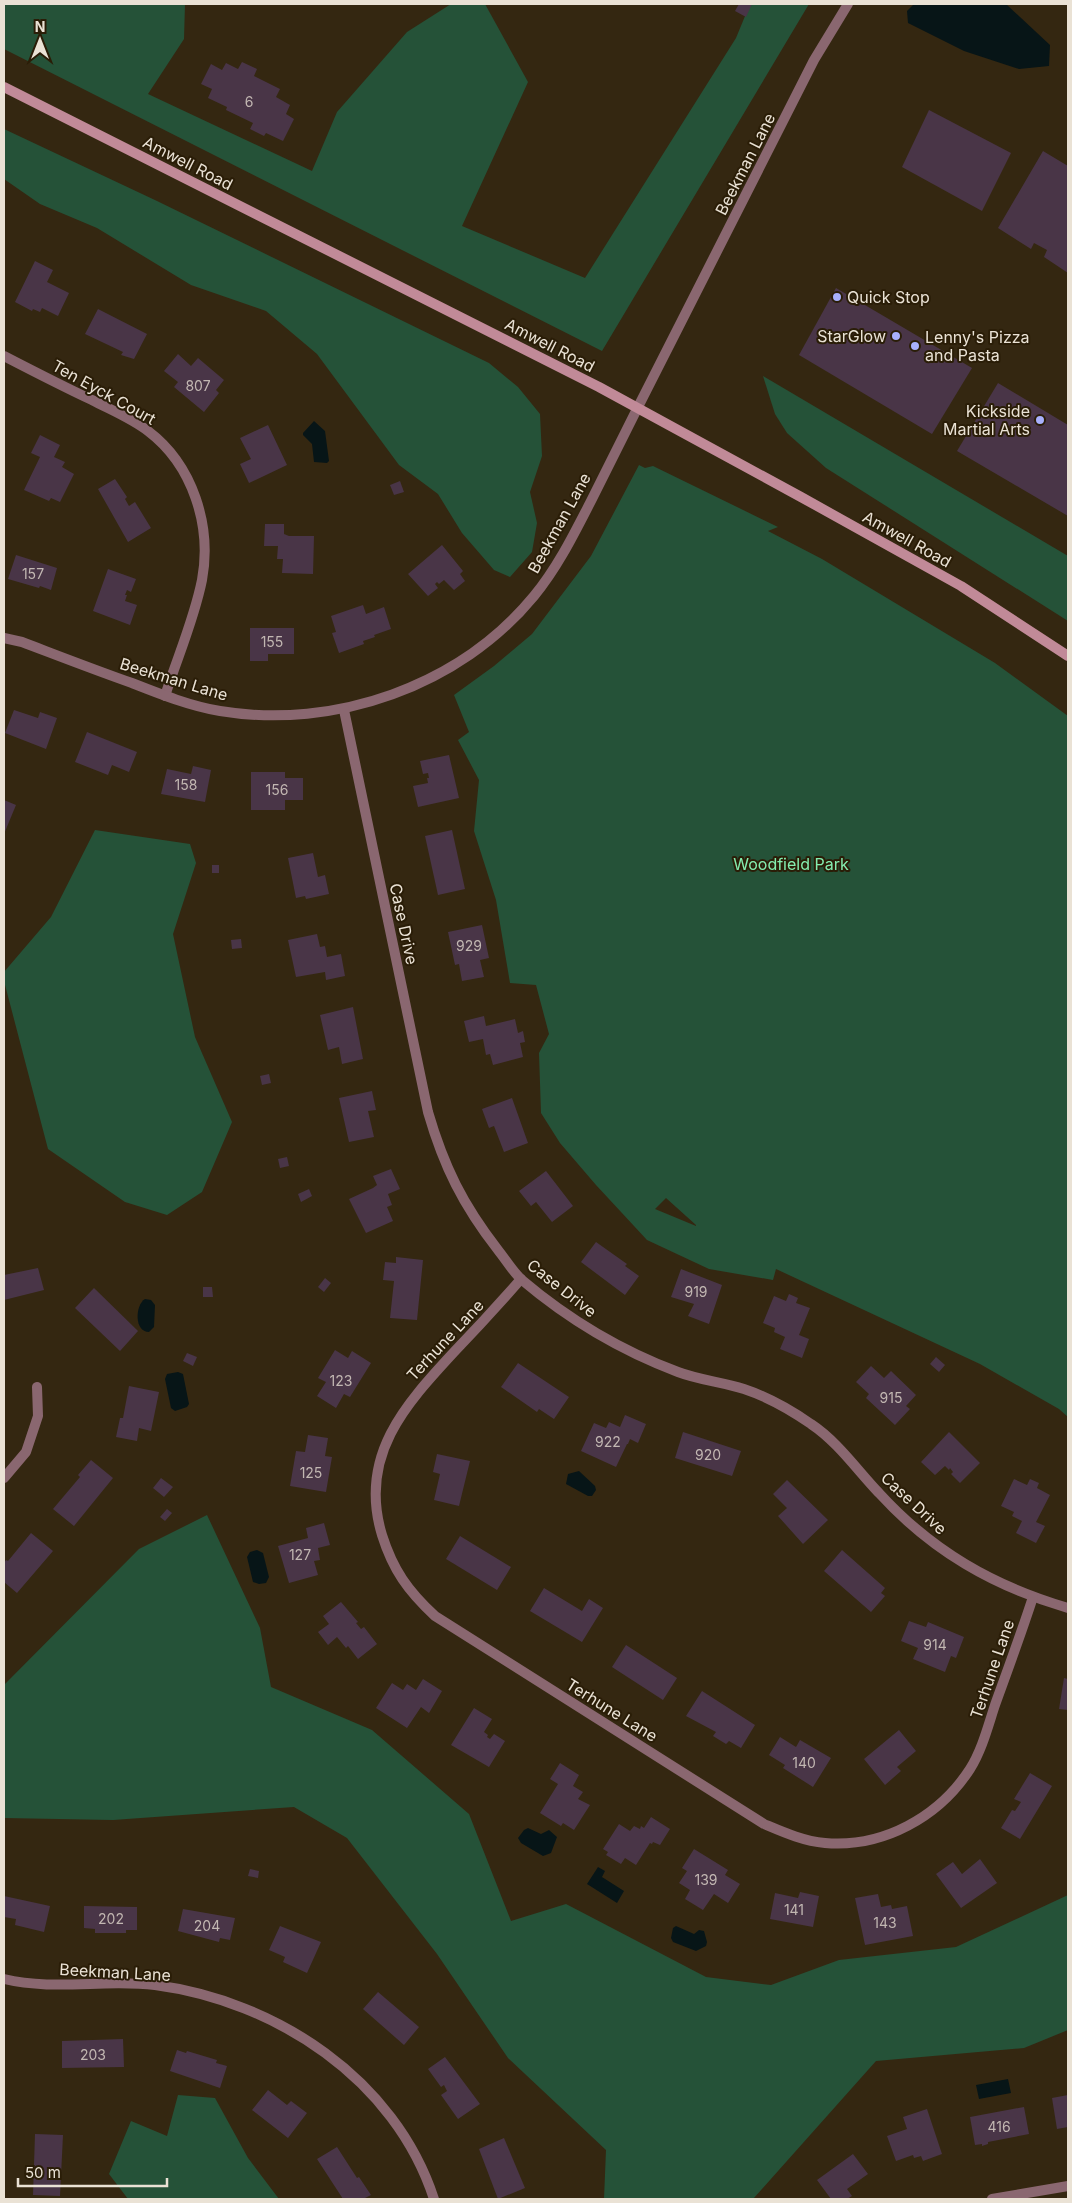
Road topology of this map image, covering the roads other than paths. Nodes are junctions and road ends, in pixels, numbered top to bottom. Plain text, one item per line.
1 (848, 4) edge
2 (4, 87) edge
3 (4, 356) edge
4 (637, 409) junction
5 (4, 638) edge
6 (1068, 656) edge
7 (165, 696) junction
8 (344, 710) junction
9 (521, 1279) junction
10 (37, 1388) dead end
11 (4, 1478) edge
12 (1033, 1598) junction
13 (1068, 1608) edge
14 (4, 1983) edge
15 (1068, 2186) edge
16 (434, 2199) edge
17 (992, 2199) edge

1 - 4 street, Beekman Lane
2 - 4 main road, Amwell Road
3 - 7 street, Ten Eyck Court
4 - 6 main road, Amwell Road
4 - 8 street, Beekman Lane
5 - 7 street, Beekman Lane
7 - 8 street, Beekman Lane
8 - 9 street, Case Drive
9 - 12 street, Case Drive
9 - 12 street, Terhune Lane
10 - 11 street
12 - 13 street, Case Drive
14 - 16 street, Beekman Lane
15 - 17 street

